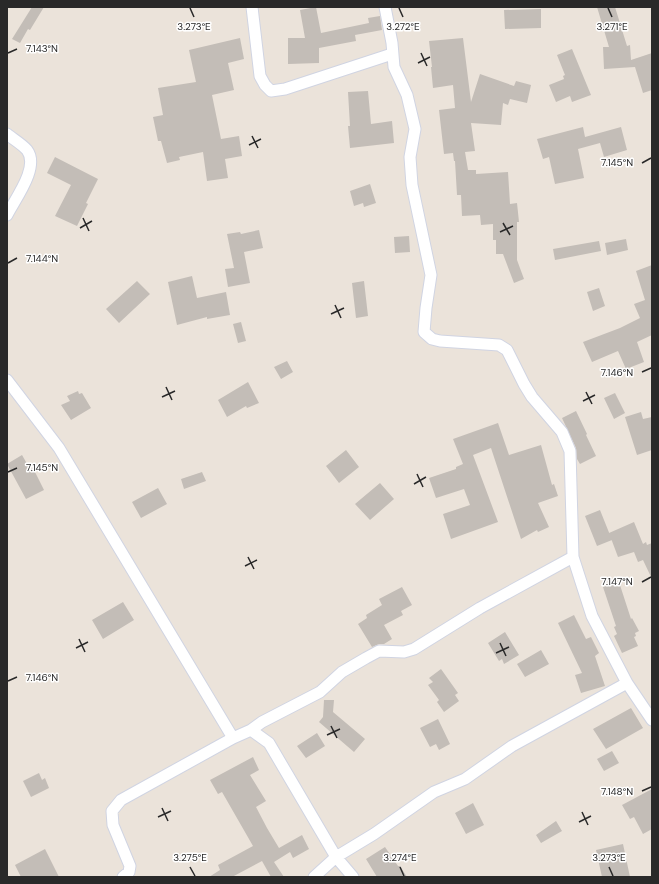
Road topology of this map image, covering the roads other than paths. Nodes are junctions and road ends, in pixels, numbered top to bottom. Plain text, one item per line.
1 (252, 7) edge
2 (384, 7) edge
3 (392, 54) junction
4 (7, 134) edge
5 (7, 215) edge
6 (7, 380) edge
7 (573, 557) junction
8 (627, 683) junction
9 (652, 720) edge
10 (251, 730) junction
11 (234, 738) junction
12 (336, 857) junction
13 (130, 866) junction
14 (123, 877) edge
15 (136, 877) edge
16 (314, 877) edge
17 (354, 877) edge

1 - 3 street
2 - 3 street
3 - 7 street
4 - 5 street
6 - 11 street
7 - 8 street
7 - 10 street
8 - 9 street
8 - 12 street
10 - 11 street
10 - 12 street
11 - 13 street
12 - 16 street
12 - 17 street
13 - 14 street
13 - 15 street

